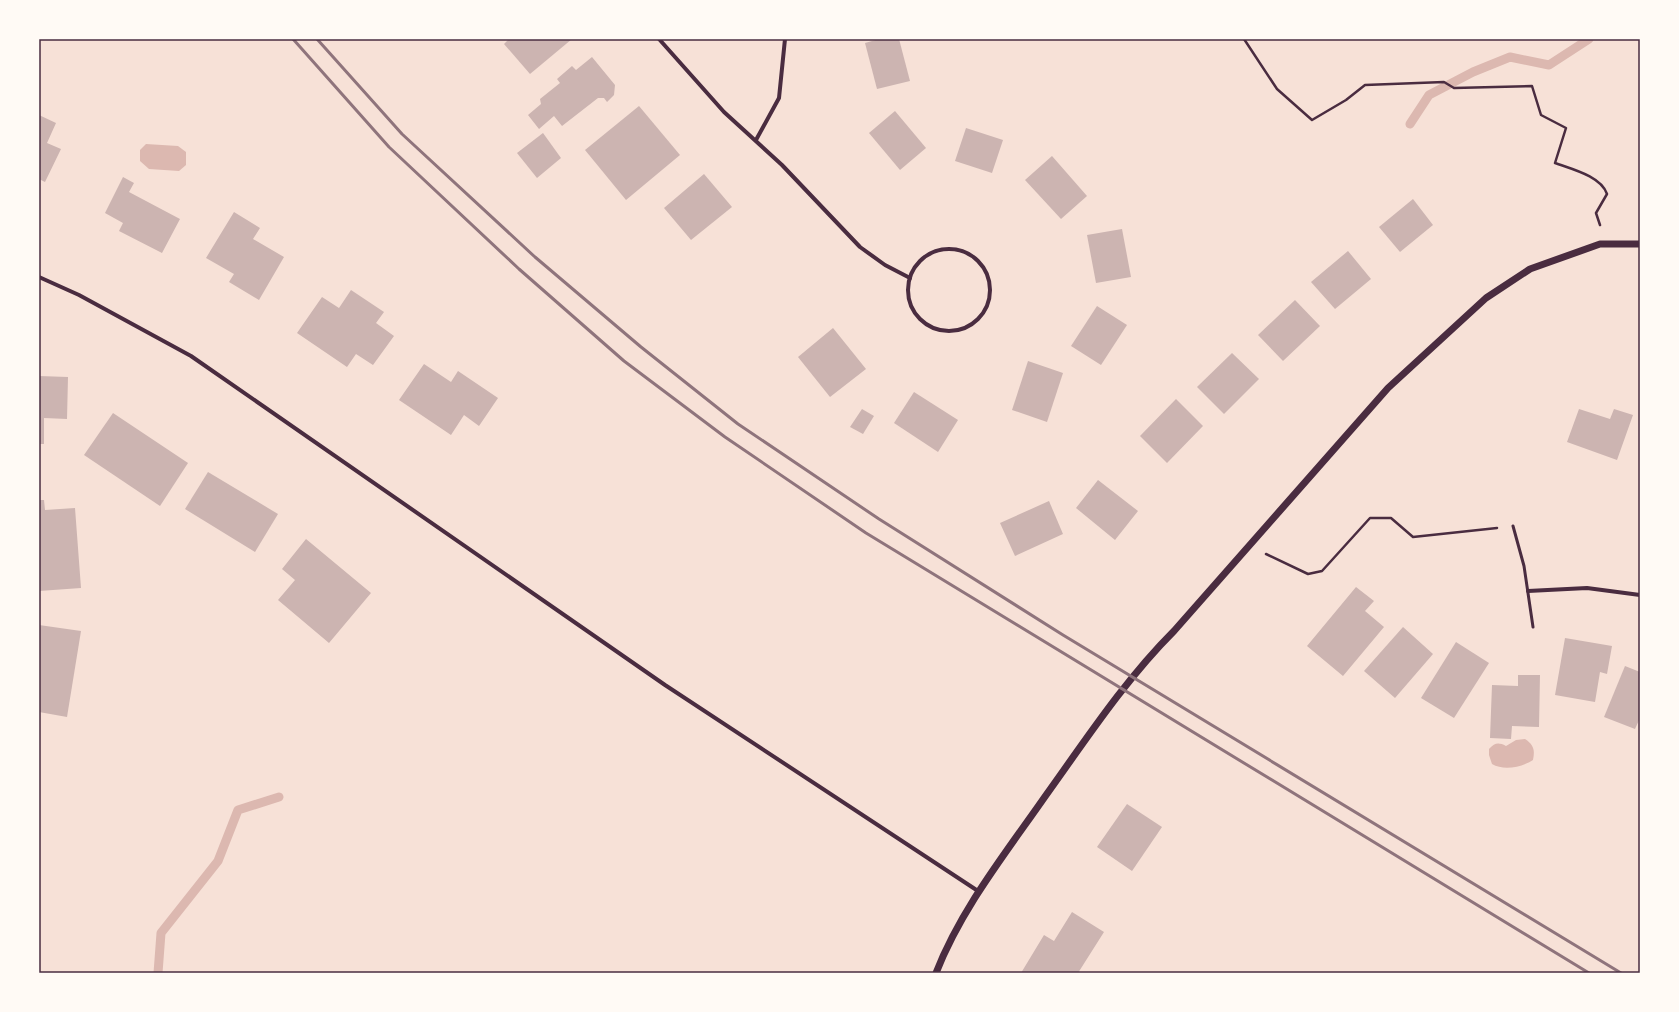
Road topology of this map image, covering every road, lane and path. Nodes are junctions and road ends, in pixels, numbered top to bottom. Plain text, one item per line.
1 (660, 39) edge
2 (785, 39) edge
3 (1244, 39) edge
4 (756, 140) junction
5 (1600, 225) dead end
6 (1640, 244) edge
7 (39, 277) edge
8 (910, 278) junction
9 (1513, 526) joint
10 (1262, 552) dead end
11 (1528, 591) junction
12 (1640, 595) edge
13 (1533, 626) dead end
14 (978, 891) junction
15 (936, 973) edge

1 - 4 street
2 - 4 street
3 - 5 path
4 - 8 street
6 - 14 street
7 - 14 street
8 - 8 street
9 - 10 path
9 - 11 lane
11 - 12 street
11 - 13 lane
14 - 15 street

